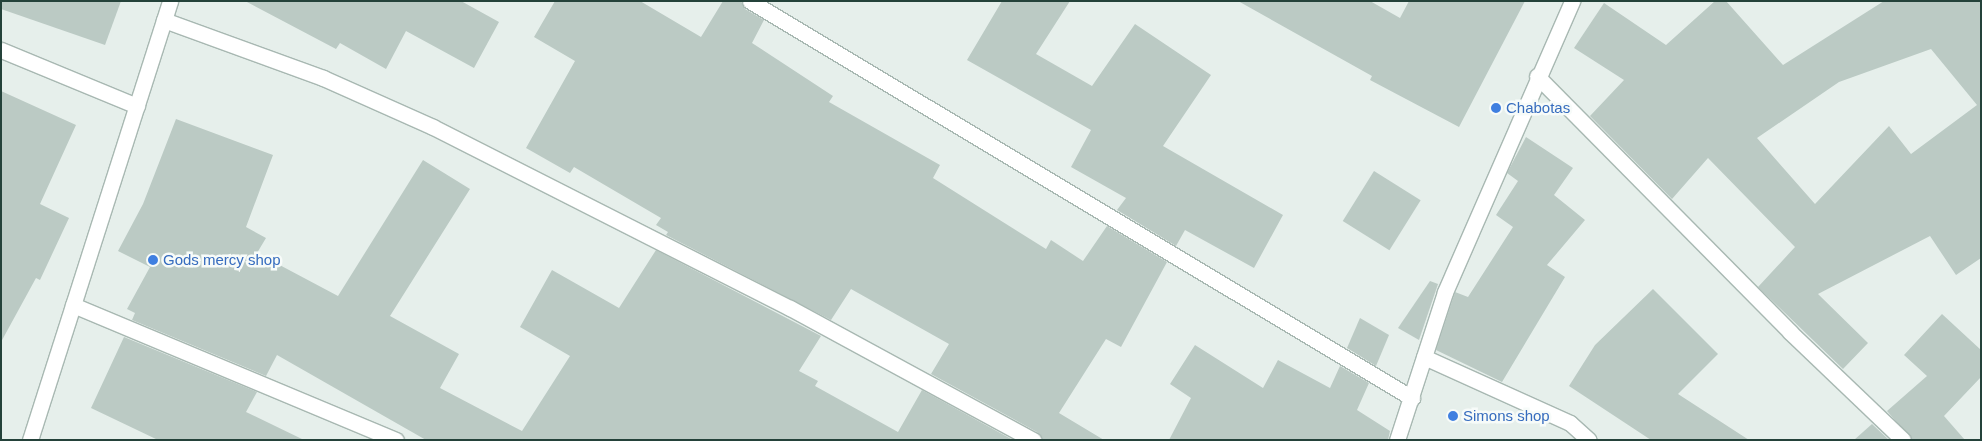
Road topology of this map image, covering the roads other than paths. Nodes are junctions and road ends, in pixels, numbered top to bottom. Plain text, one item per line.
1 (170, 1) edge
2 (750, 1) edge
3 (1572, 1) edge
4 (164, 20) junction
5 (1, 50) edge
6 (1536, 76) junction
7 (137, 106) junction
8 (74, 305) junction
9 (1424, 357) junction
10 (1412, 398) junction
11 (30, 440) edge
12 (396, 440) edge
13 (1033, 440) edge
14 (1396, 440) edge
15 (1589, 440) edge
16 (1903, 440) edge

1 - 4 street
2 - 10 street
3 - 6 street
4 - 7 street
4 - 13 street
5 - 7 street
6 - 9 street
6 - 16 street
7 - 8 street
8 - 11 street
8 - 12 street
9 - 10 street
9 - 15 street
10 - 14 street

